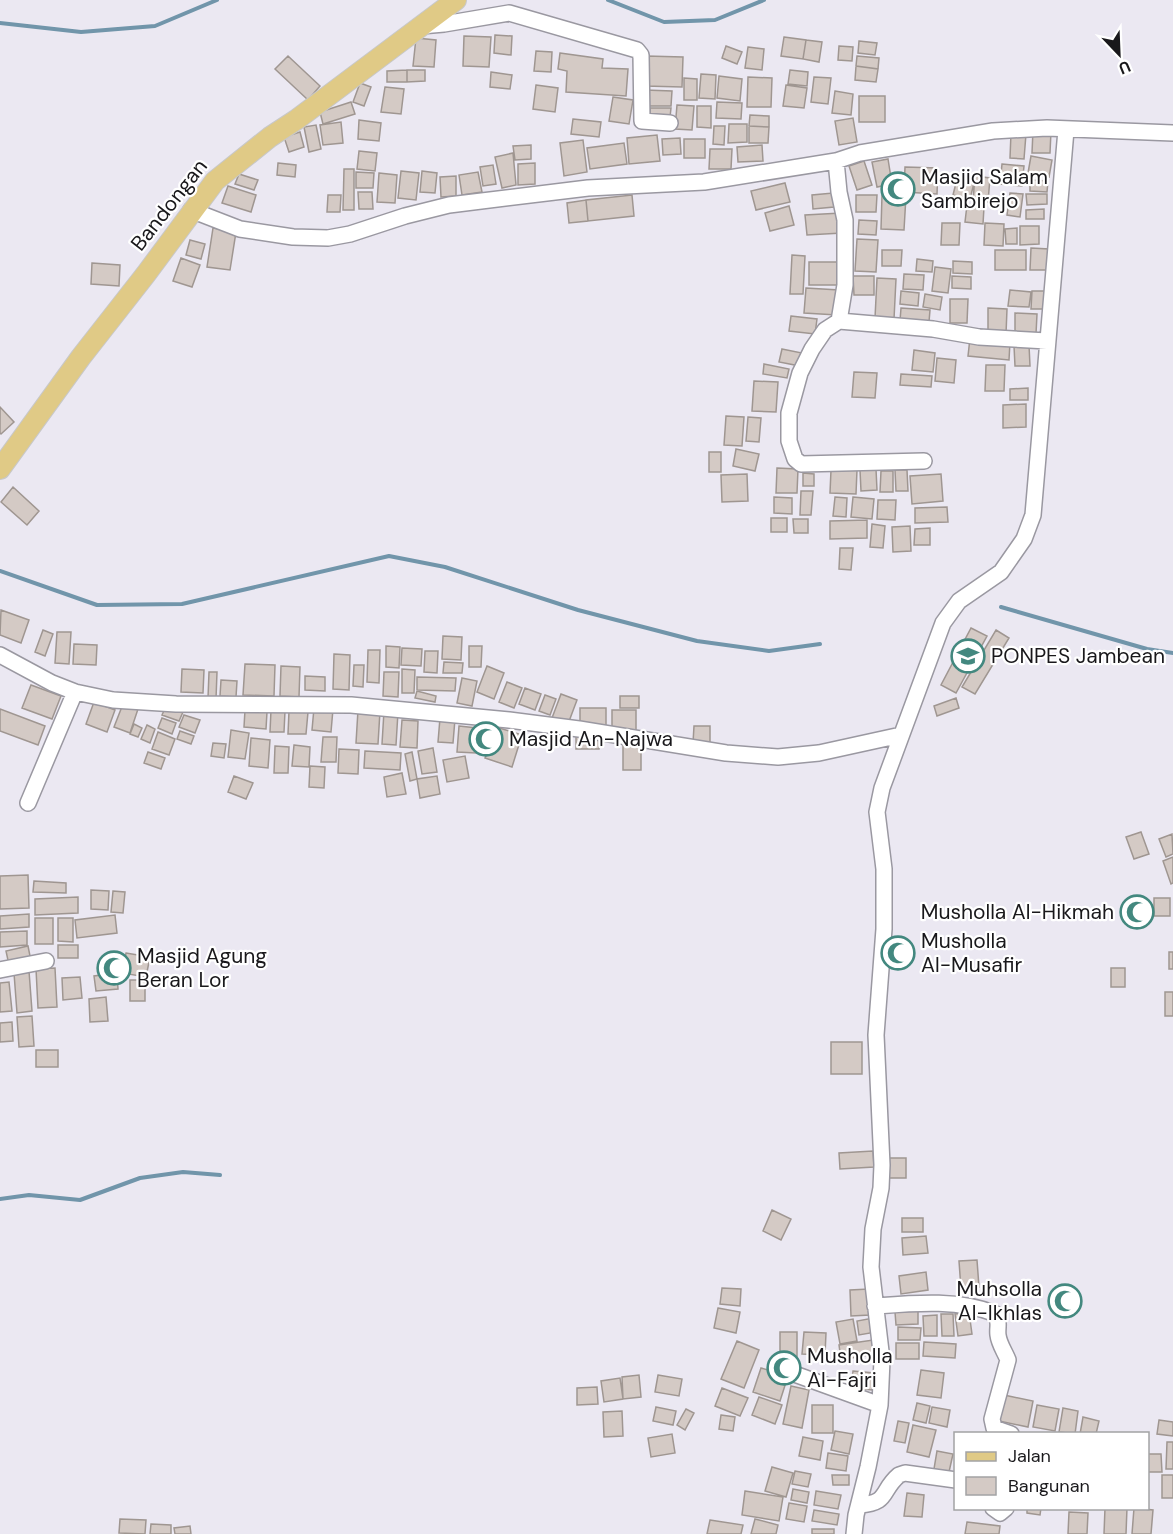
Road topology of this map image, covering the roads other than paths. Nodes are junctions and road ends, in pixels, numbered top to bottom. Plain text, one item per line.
1 (456, 0) edge
2 (421, 26) junction
3 (670, 123) dead end
4 (1066, 130) junction
5 (1173, 133) edge
6 (836, 161) junction
7 (191, 210) junction
8 (839, 321) junction
9 (1047, 341) junction
10 (924, 461) dead end
11 (0, 469) edge
12 (0, 655) edge
13 (75, 692) junction
14 (901, 735) junction
15 (28, 802) dead end
16 (46, 961) dead end
17 (0, 969) edge
18 (875, 1306) junction
19 (789, 1372) dead end
20 (880, 1405) junction
21 (1005, 1432) edge
22 (954, 1480) edge
23 (859, 1505) junction
24 (854, 1534) edge

1 - 2 main road, Bandongan
2 - 3 street
2 - 7 main road, Bandongan
4 - 5 street
4 - 6 street
4 - 9 street
6 - 7 street
6 - 8 street
7 - 11 main road, Bandongan
8 - 9 street
8 - 10 street
9 - 14 street
12 - 13 street
13 - 14 street
13 - 15 street
14 - 18 street
16 - 17 street
18 - 20 street
18 - 21 street
19 - 20 street
20 - 23 street
22 - 23 street
23 - 24 street

